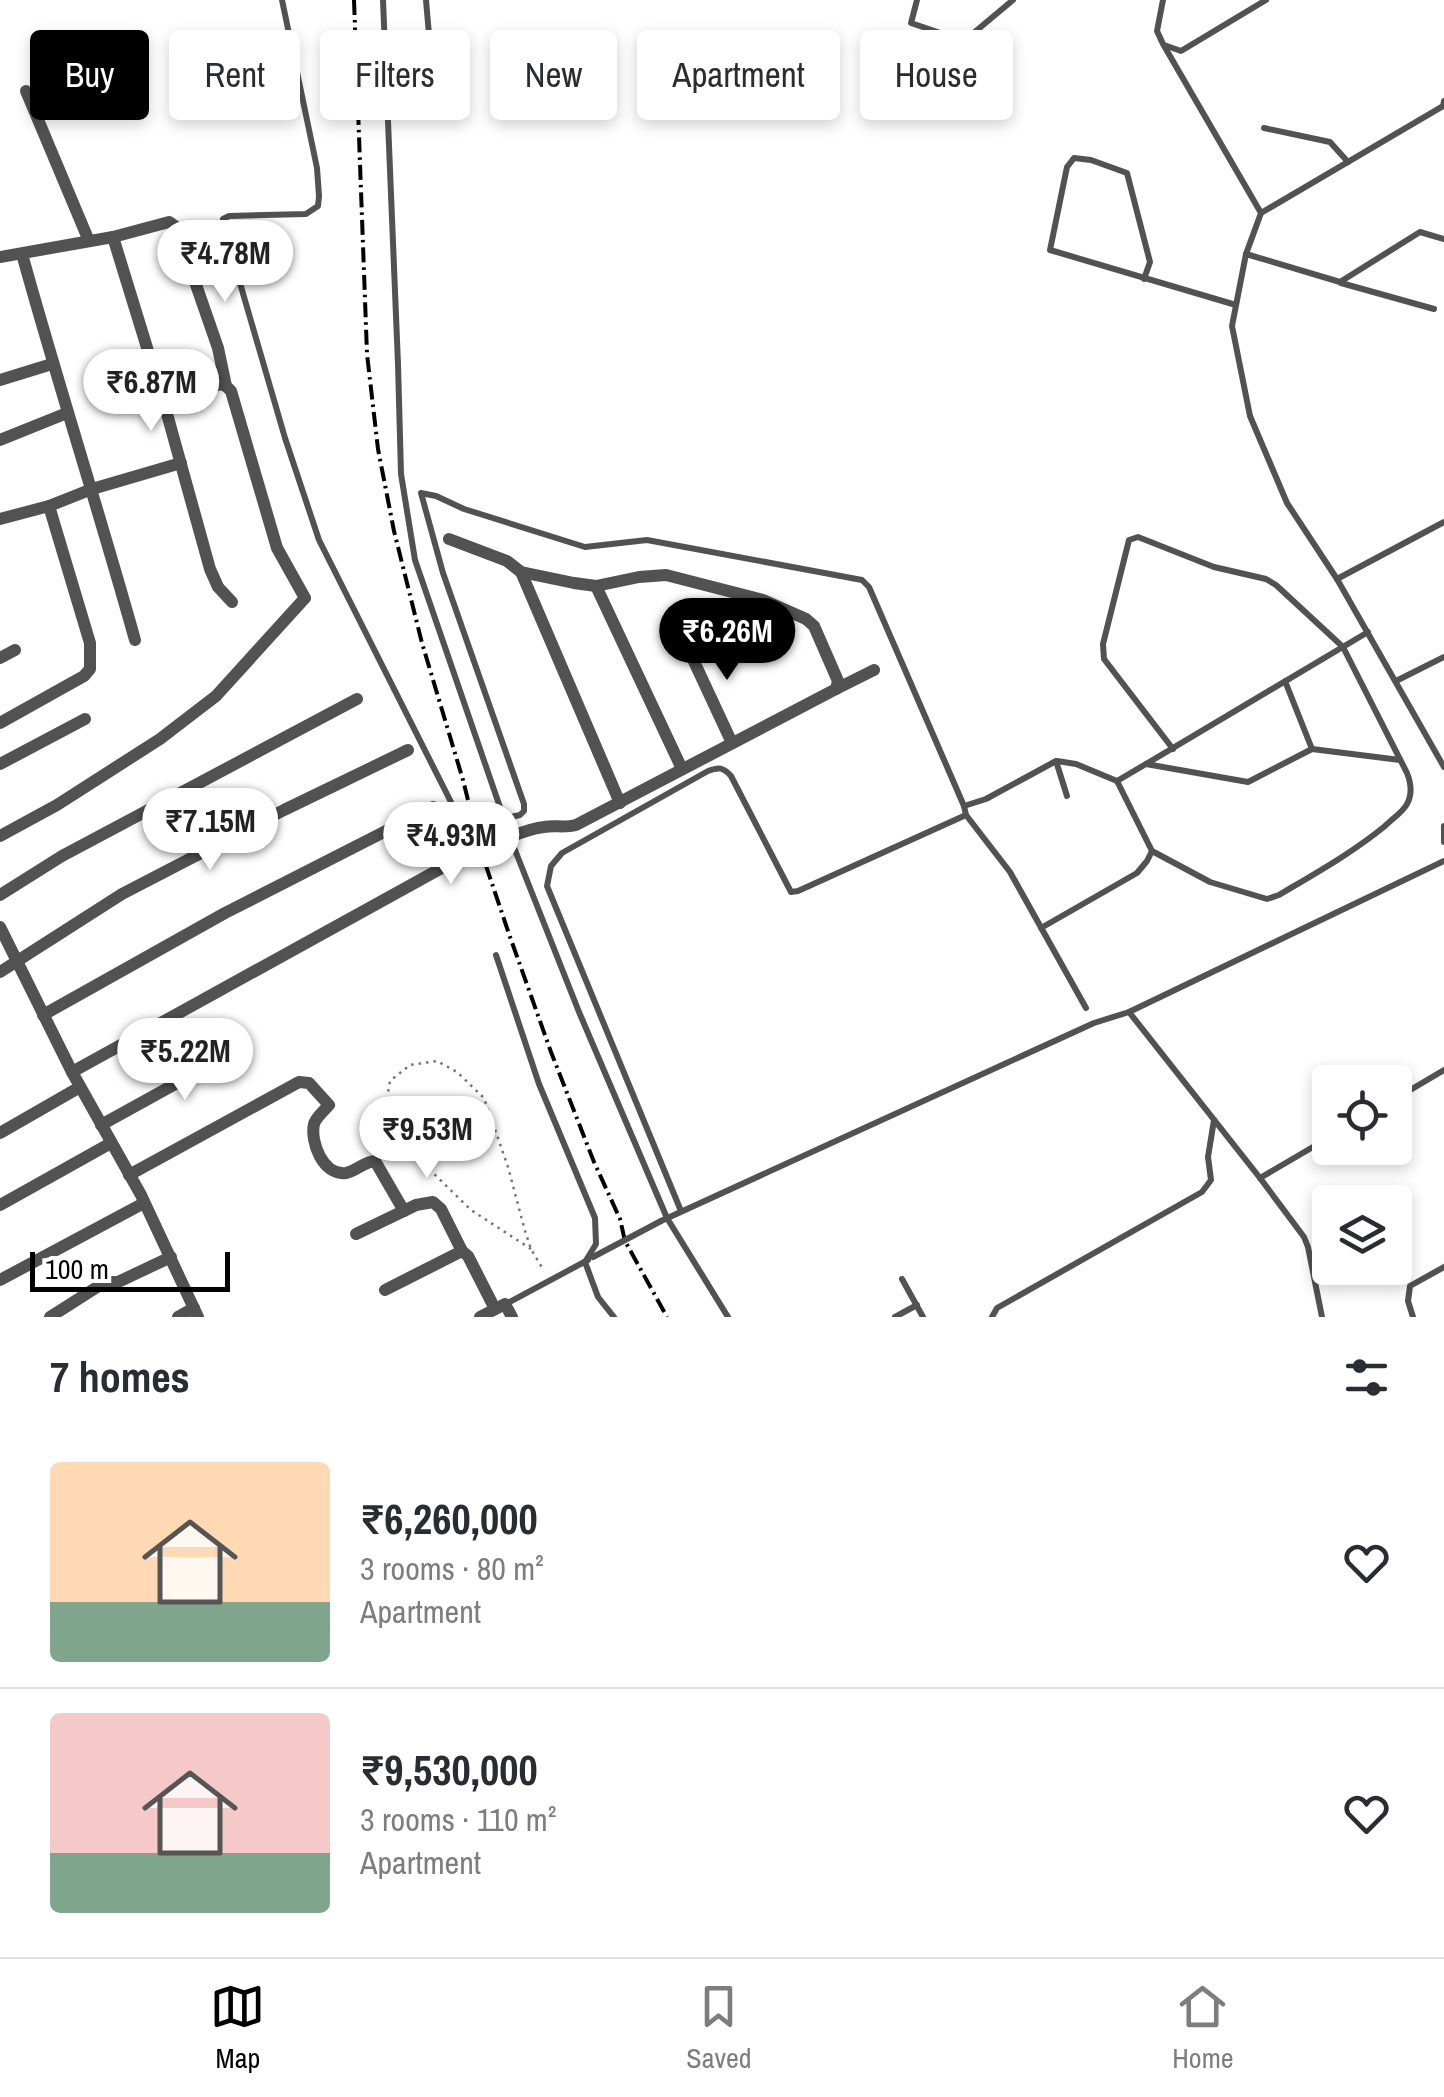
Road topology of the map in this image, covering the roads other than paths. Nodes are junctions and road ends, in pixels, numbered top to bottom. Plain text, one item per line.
1 (282, 0) edge
2 (383, 0) edge
3 (426, 0) edge
4 (918, 0) edge
5 (1013, 0) edge
6 (1163, 0) edge
7 (1266, 0) edge
8 (429, 30) edge
9 (933, 30) edge
10 (976, 30) edge
11 (1163, 44) junction
12 (26, 91) dead end
13 (1444, 101) edge
14 (1264, 128) dead end
15 (1348, 162) junction
16 (1261, 214) junction
17 (113, 237) junction
18 (1444, 239) edge
19 (89, 241) junction
20 (22, 254) junction
21 (1246, 254) junction
22 (0, 257) edge
23 (1144, 279) junction
24 (1340, 282) junction
25 (1236, 306) junction
26 (1434, 309) dead end
27 (52, 364) junction
28 (0, 380) edge
29 (226, 386) junction
30 (164, 403) junction
31 (67, 413) junction
32 (0, 440) edge
33 (181, 464) junction
34 (92, 489) junction
35 (50, 506) junction
36 (0, 519) edge
37 (1444, 522) edge
38 (449, 539) dead end
39 (521, 572) junction
40 (1337, 579) junction
41 (596, 586) junction
42 (232, 602) dead end
43 (1368, 632) junction
44 (135, 640) dead end
45 (684, 640) dead end
46 (1343, 647) junction
47 (15, 650) dead end
48 (1444, 656) edge
49 (0, 658) edge
50 (874, 670) dead end
51 (1396, 681) junction
52 (1286, 682) junction
53 (836, 689) junction
54 (357, 699) dead end
55 (85, 719) dead end
56 (0, 723) edge
57 (732, 743) junction
58 (1312, 748) junction
59 (1173, 749) junction
60 (408, 750) dead end
61 (1401, 760) junction
62 (1056, 761) junction
63 (0, 764) edge
64 (1146, 764) junction
65 (1444, 767) edge
66 (682, 769) junction
67 (1117, 781) junction
68 (1067, 796) dead end
69 (620, 802) junction
70 (433, 807) dead end
71 (965, 811) junction
72 (1444, 826) edge
73 (0, 836) edge
74 (1444, 842) edge
75 (1152, 850) junction
76 (1444, 861) edge
77 (0, 895) edge
78 (0, 927) edge
79 (1041, 928) junction
80 (496, 955) dead end
81 (16, 963) junction
82 (0, 972) edge
83 (1086, 1008) dead end
84 (1129, 1012) junction
85 (43, 1015) junction
86 (240, 1039) dead end
87 (1444, 1070) edge
88 (72, 1072) junction
89 (80, 1087) junction
90 (1412, 1089) edge
91 (1214, 1120) junction
92 (102, 1125) junction
93 (0, 1133) edge
94 (112, 1143) junction
95 (1312, 1148) edge
96 (129, 1175) junction
97 (1260, 1178) junction
98 (144, 1202) junction
99 (0, 1205) edge
100 (404, 1210) junction
101 (682, 1211) junction
102 (664, 1220) junction
103 (356, 1234) dead end
104 (462, 1252) junction
105 (170, 1257) junction
106 (589, 1260) junction
107 (1444, 1267) edge
108 (902, 1278) dead end
109 (0, 1280) edge
110 (385, 1290) dead end
111 (917, 1305) junction
112 (504, 1310) edge
113 (196, 1312) edge
114 (50, 1317) edge
115 (178, 1317) edge
116 (480, 1317) edge
117 (614, 1317) edge
118 (728, 1317) edge
119 (895, 1317) edge
120 (923, 1317) edge
121 (992, 1317) edge
122 (1322, 1317) edge
123 (1414, 1317) edge

1 - 71 lane
2 - 102 lane, bridge
3 - 8 lane
4 - 9 lane
5 - 10 lane
6 - 11 lane
7 - 11 lane
11 - 16 lane
12 - 19 street
13 - 15 lane
14 - 15 lane
15 - 16 lane
16 - 21 lane
17 - 19 street
17 - 29 street
17 - 30 street
18 - 24 lane
19 - 20 street
20 - 22 street
20 - 27 street
21 - 24 lane
21 - 25 lane
23 - 23 lane
23 - 25 lane
24 - 26 lane
25 - 40 lane
27 - 28 street
27 - 31 street
29 - 30 street
29 - 73 street
30 - 33 street
31 - 32 street
31 - 34 street
33 - 34 street
33 - 42 street
34 - 35 street
34 - 44 street
35 - 36 street
35 - 56 street
37 - 40 lane
38 - 39 street
39 - 41 street
39 - 69 street
40 - 43 lane
41 - 53 street
41 - 66 street
43 - 46 lane
43 - 51 lane
45 - 57 street
46 - 52 lane
46 - 59 lane
46 - 61 lane
47 - 49 street
48 - 51 lane
50 - 53 street
51 - 65 lane
52 - 58 lane
52 - 59 lane
53 - 57 street
54 - 77 street
55 - 63 street
57 - 66 street
58 - 61 lane
58 - 64 lane
59 - 64 lane
60 - 81 street
61 - 75 lane
62 - 67 lane
62 - 68 lane
62 - 71 lane
64 - 67 lane
66 - 69 street
67 - 75 lane
69 - 88 street
70 - 85 street
71 - 79 lane
71 - 101 lane
72 - 74 lane
75 - 79 lane
76 - 84 lane
78 - 81 street
79 - 83 lane
80 - 106 lane
81 - 82 street
81 - 85 street
84 - 91 lane
84 - 101 lane
85 - 88 street
86 - 92 street
87 - 90 lane
88 - 89 street
89 - 92 street
89 - 93 street
91 - 97 lane
91 - 121 lane
92 - 94 street
94 - 96 street
94 - 99 street
95 - 97 lane
96 - 98 street
96 - 100 street
97 - 122 lane
98 - 105 street
98 - 109 street
100 - 103 street
100 - 104 street
101 - 102 lane
102 - 106 lane, bridge
102 - 118 lane
104 - 110 street
104 - 112 street
105 - 113 street
105 - 114 street
106 - 112 lane
106 - 117 lane
107 - 123 lane
108 - 111 lane
111 - 119 lane
111 - 120 lane
112 - 116 street
113 - 115 street

